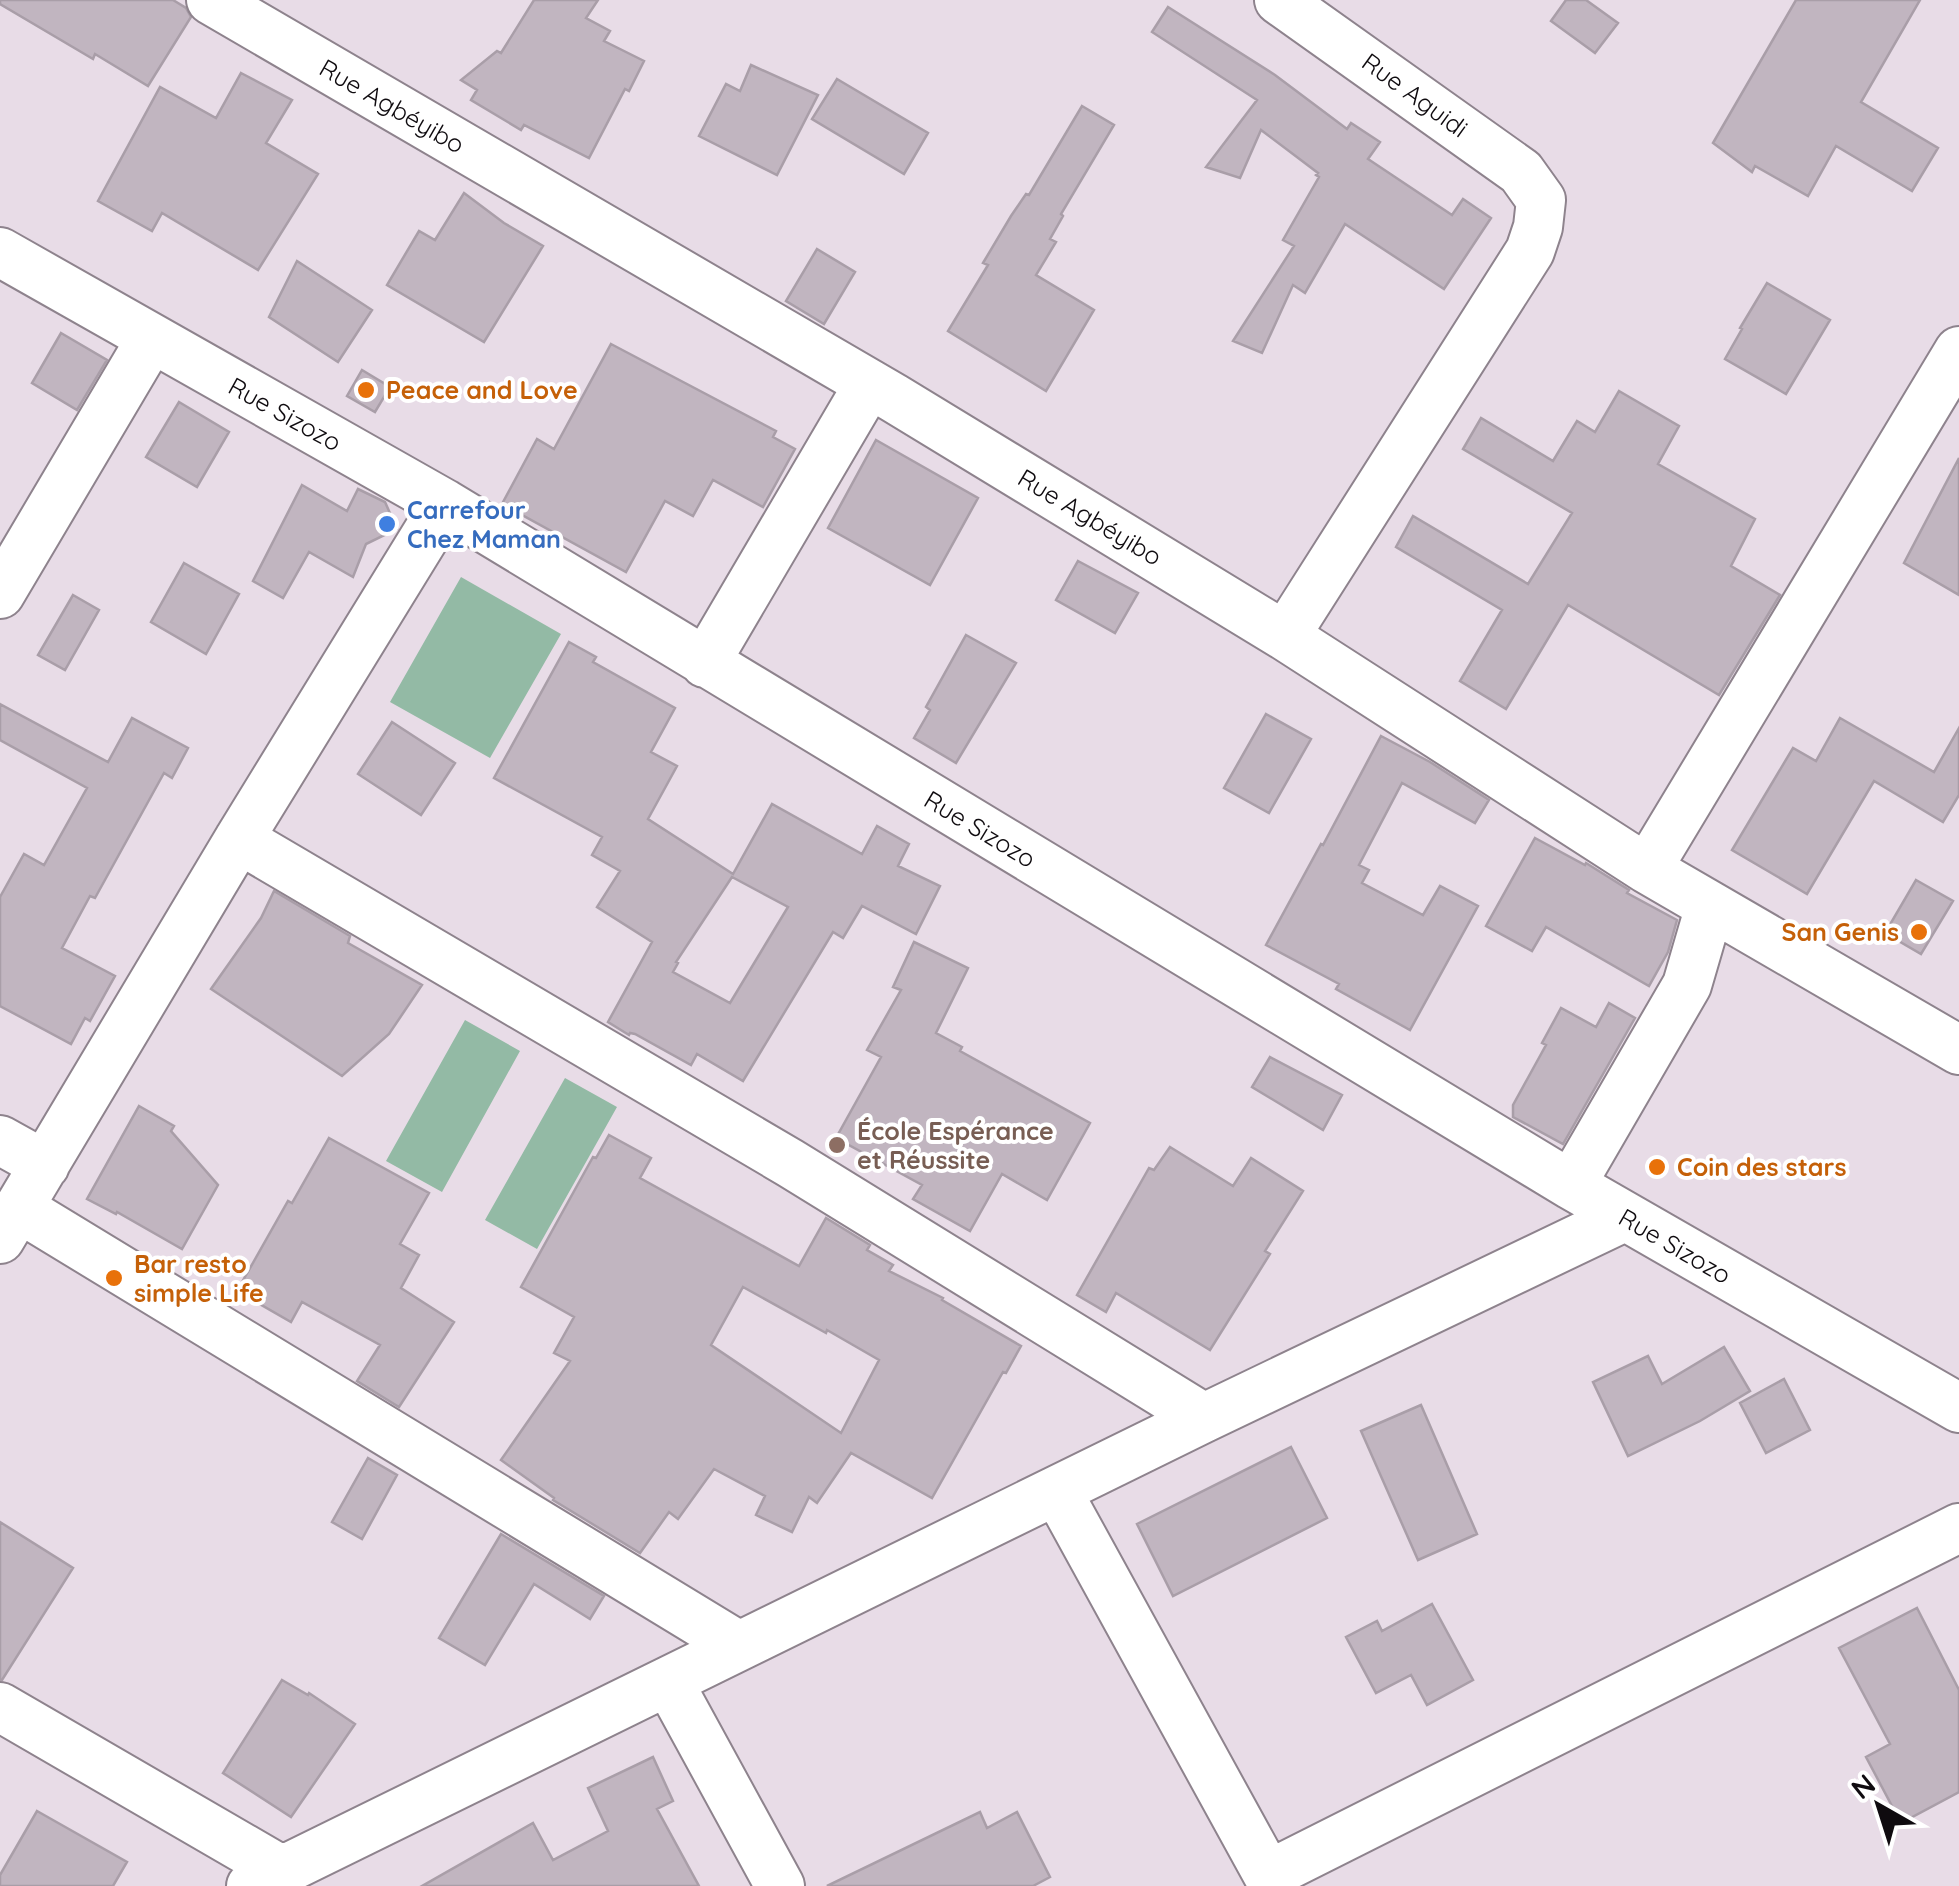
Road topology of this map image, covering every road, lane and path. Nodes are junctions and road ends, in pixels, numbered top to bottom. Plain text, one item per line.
1 (211, 0) edge
2 (1292, 3) edge
3 (0, 252) edge
4 (152, 339) junction
5 (1959, 350) edge
6 (869, 384) junction
7 (445, 504) junction
8 (0, 594) edge
9 (1285, 636) junction
10 (704, 663) junction
11 (240, 840) junction
12 (1647, 869) junction
13 (1710, 906) junction
14 (1959, 1050) edge
15 (0, 1140) edge
16 (45, 1165) junction
17 (1571, 1186) junction
18 (1624, 1217) junction
19 (9, 1223) edge
20 (1959, 1408) edge
21 (1204, 1418) junction
22 (1056, 1492) junction
23 (1959, 1528) edge
24 (739, 1646) junction
25 (668, 1681) junction
26 (0, 1707) edge
27 (266, 1878) edge
28 (1271, 1880) edge
29 (780, 1886) edge

1 - 6 street, Rue Agbéyibo
2 - 9 street, Rue Aguidi
3 - 4 street, Rue Sizozo
4 - 7 street, Rue Sizozo
4 - 8 street
5 - 12 street
6 - 9 street, Rue Agbéyibo
6 - 10 street
7 - 10 street, Rue Sizozo
7 - 11 street
9 - 12 street, Rue Agbéyibo
10 - 17 street, Rue Sizozo
11 - 16 street
11 - 21 street
12 - 13 street, Rue Agbéyibo
13 - 14 street, Rue Agbéyibo
13 - 17 street
15 - 16 street
16 - 19 street
17 - 18 street, Rue Sizozo
18 - 20 street, Rue Sizozo
18 - 21 street
19 - 24 street
21 - 22 street
22 - 24 street
22 - 28 street
23 - 28 street
24 - 25 street
25 - 27 street
25 - 29 street
26 - 27 street

